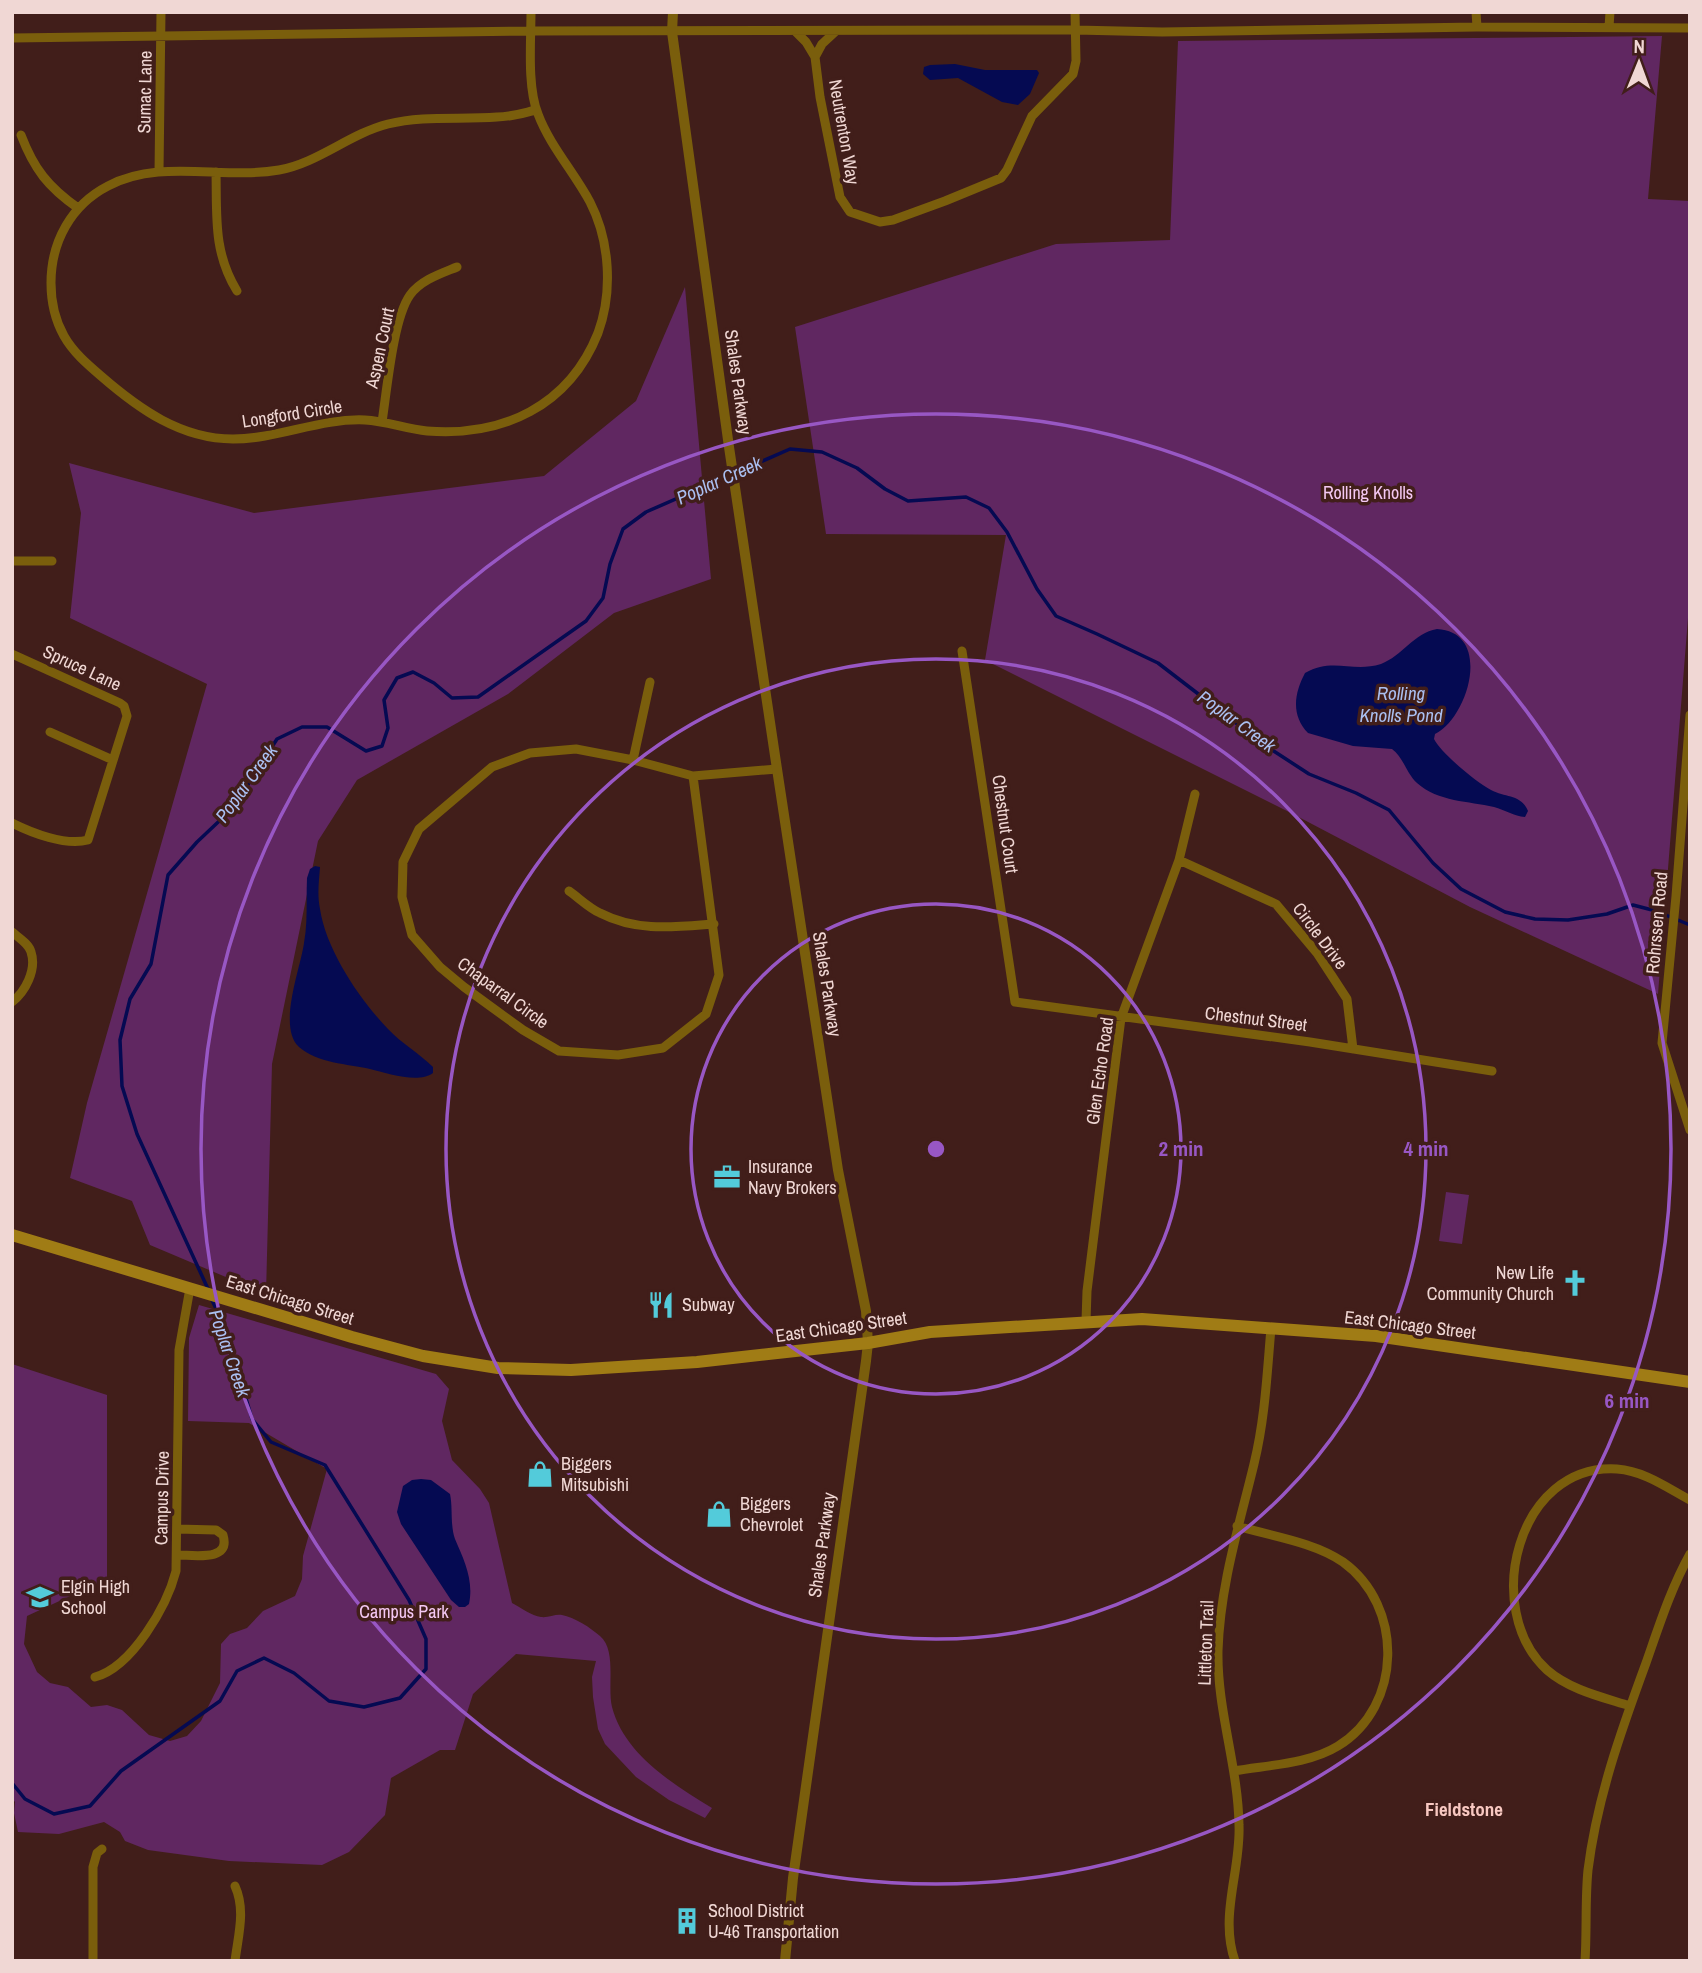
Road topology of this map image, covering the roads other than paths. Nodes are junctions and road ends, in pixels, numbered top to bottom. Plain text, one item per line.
1 (162, 12) edge
2 (531, 12) edge
3 (673, 12) edge
4 (1075, 12) edge
5 (1476, 12) edge
6 (1610, 12) edge
7 (1477, 27) junction
8 (1609, 27) junction
9 (1690, 28) edge
10 (1076, 30) junction
11 (531, 31) junction
12 (794, 31) junction
13 (836, 31) junction
14 (672, 32) junction
15 (161, 35) junction
16 (12, 38) edge
17 (815, 57) junction
18 (536, 110) junction
19 (22, 135) dead end
20 (159, 172) junction
21 (216, 172) junction
22 (78, 208) junction
23 (457, 267) dead end
24 (236, 291) dead end
25 (382, 422) junction
26 (12, 561) edge
27 (52, 561) dead end
28 (962, 651) dead end
29 (12, 654) edge
30 (650, 682) dead end
31 (1690, 715) edge
32 (50, 732) dead end
33 (113, 760) junction
34 (633, 760) junction
35 (777, 769) junction
36 (693, 776) junction
37 (1195, 794) dead end
38 (12, 823) edge
39 (1179, 860) junction
40 (569, 891) dead end
41 (714, 924) junction
42 (12, 932) edge
43 (12, 1002) edge
44 (1015, 1002) joint
45 (1121, 1018) junction
46 (1353, 1049) junction
47 (1492, 1070) dead end
48 (1690, 1129) edge
49 (12, 1235) edge
50 (190, 1288) junction
51 (1086, 1321) junction
52 (1271, 1328) junction
53 (868, 1343) junction
54 (1690, 1382) edge
55 (1690, 1500) edge
56 (1237, 1527) junction
57 (177, 1529) junction
58 (1690, 1554) edge
59 (177, 1555) junction
60 (95, 1677) dead end
61 (1630, 1706) junction
62 (1234, 1771) junction
63 (102, 1849) dead end
64 (235, 1886) dead end
65 (93, 1961) edge
66 (235, 1961) edge
67 (785, 1961) edge
68 (1235, 1961) edge
69 (1586, 1961) edge

1 - 15 street, Sumac Lane
2 - 11 street
3 - 14 street, Shales Parkway
4 - 10 street, Neutrenton Way
5 - 7 street
6 - 8 street
7 - 8 street
7 - 10 street
8 - 9 street
10 - 13 street
10 - 17 street, Neutrenton Way
11 - 14 street
11 - 15 street
11 - 18 street
12 - 13 street
12 - 14 street
12 - 17 street
13 - 17 street
14 - 35 street, Shales Parkway
15 - 16 street
15 - 20 street, Sumac Lane
18 - 21 street, Longford Circle
18 - 25 street, Longford Circle
19 - 22 street
20 - 21 street, Longford Circle
20 - 22 street, Longford Circle
21 - 24 street
22 - 25 street, Longford Circle
23 - 25 street, Aspen Court
26 - 27 street
28 - 44 street, Chestnut Court
29 - 33 street, Spruce Lane
30 - 34 street
31 - 48 street, Rohrssen Road
32 - 33 street
33 - 38 street
34 - 36 street, Chaparral Circle
34 - 41 street, Chaparral Circle
35 - 36 street, Chaparral Circle
35 - 53 street, Shales Parkway
36 - 41 street, Chaparral Circle
37 - 39 street, Glen Echo Road
39 - 45 street, Glen Echo Road
39 - 46 street, Circle Drive
40 - 41 street
42 - 43 street
44 - 45 street, Chestnut Street
45 - 46 street, Chestnut Street
45 - 51 street, Glen Echo Road
46 - 47 street, Chestnut Street
49 - 50 main road, East Chicago Street
50 - 53 main road, East Chicago Street
50 - 57 street, Campus Drive
51 - 52 main road, East Chicago Street
51 - 53 main road, East Chicago Street
52 - 54 main road, East Chicago Street
52 - 56 street, Littleton Trail
53 - 67 street, Shales Parkway
55 - 61 street
56 - 62 street, Littleton Trail
56 - 62 street
57 - 59 street, Campus Drive
57 - 59 street
58 - 61 street
59 - 60 street, Campus Drive
61 - 69 street
62 - 68 street, Littleton Trail
63 - 65 street
64 - 66 street

